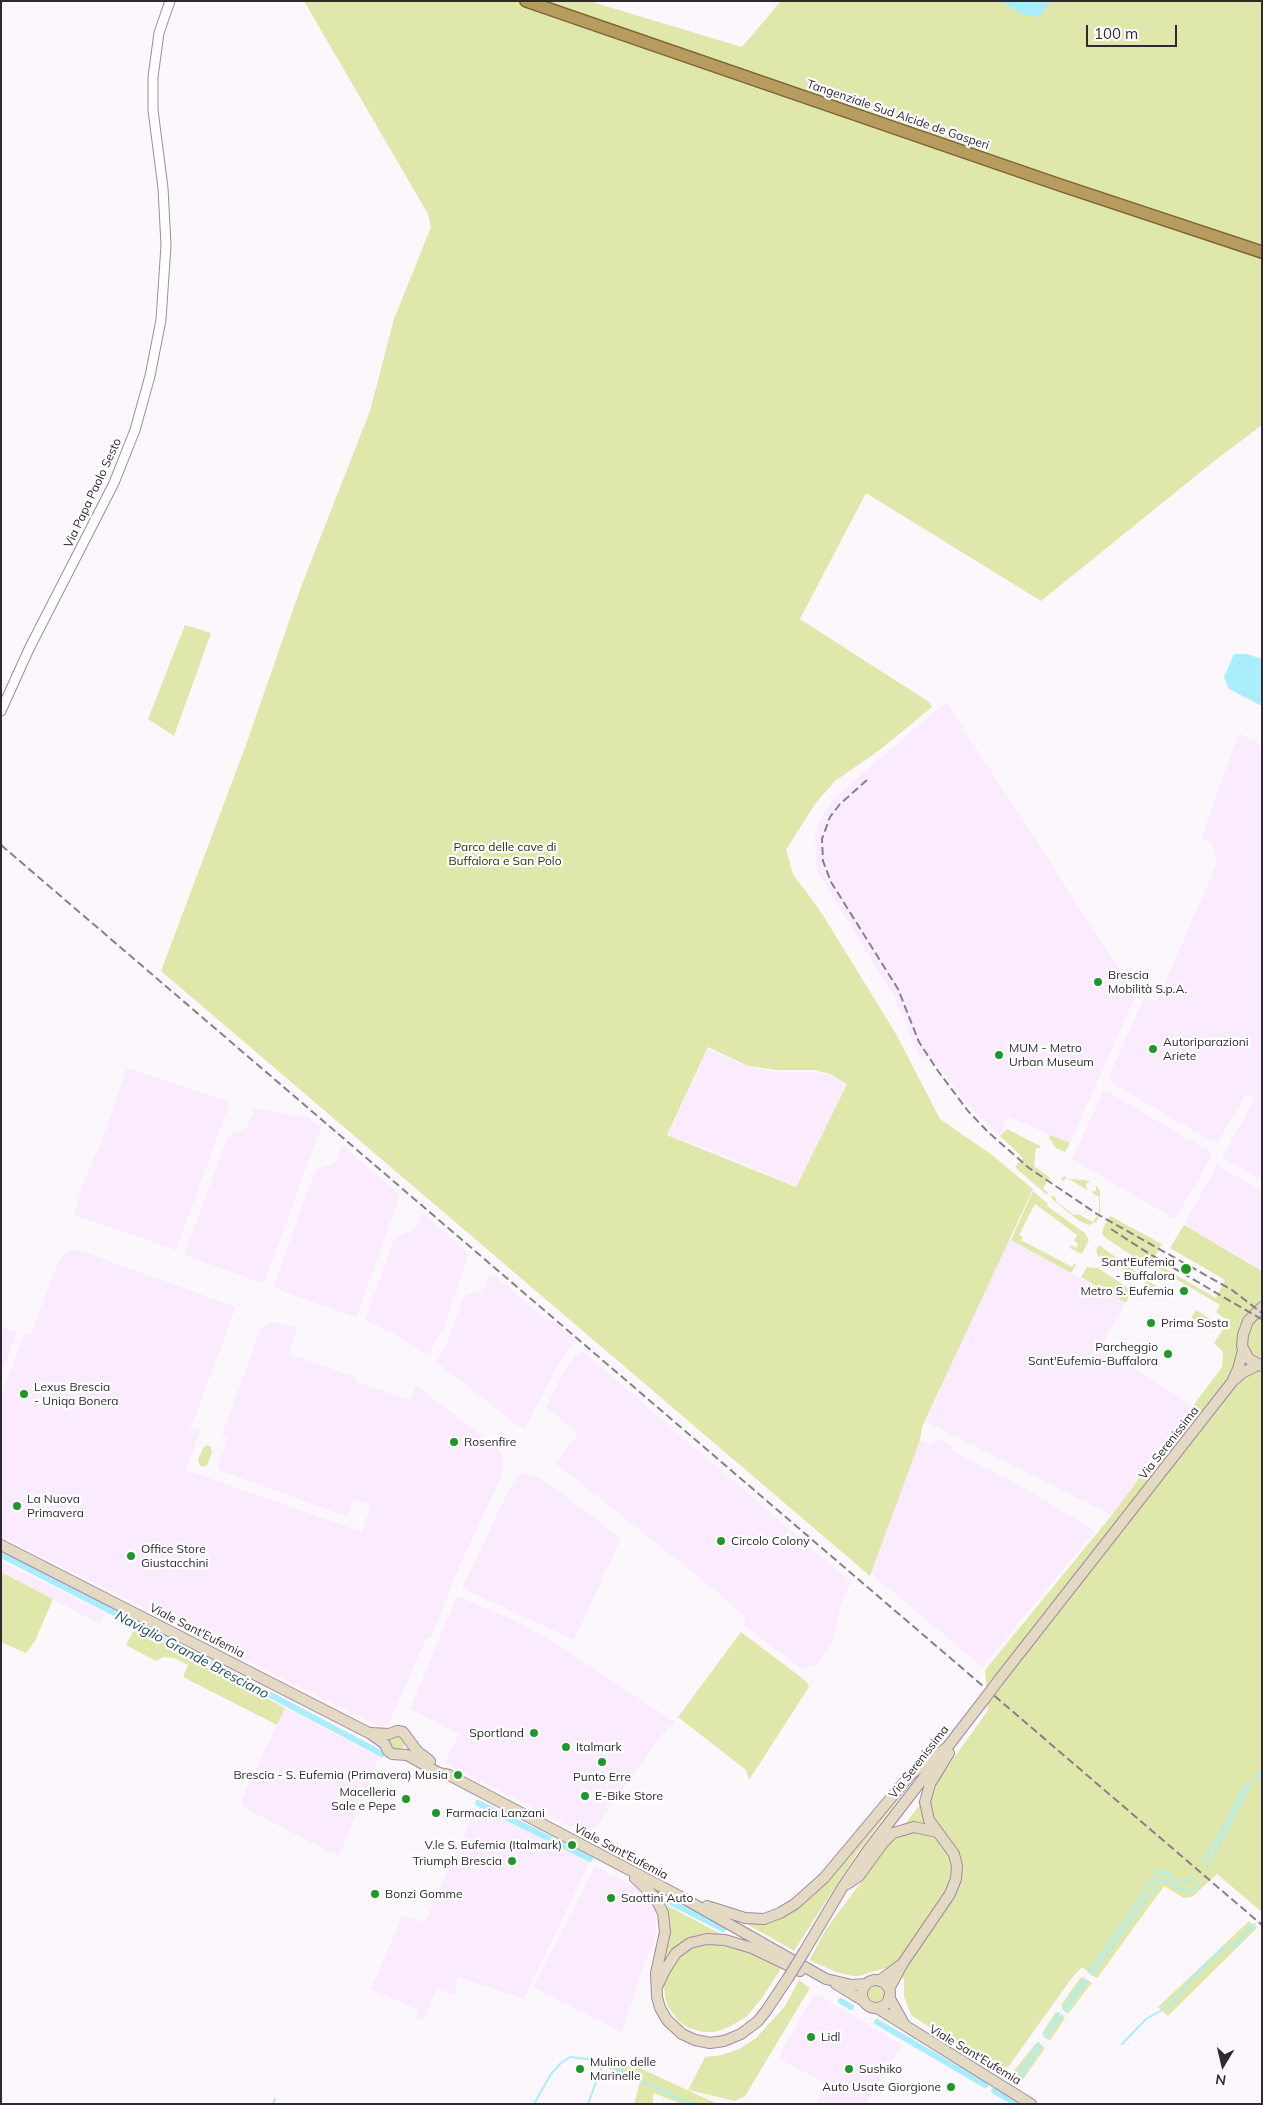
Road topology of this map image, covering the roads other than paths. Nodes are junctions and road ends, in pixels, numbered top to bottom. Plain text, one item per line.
1 (526, 1) edge
2 (549, 1) edge
3 (169, 2) edge
4 (1262, 244) edge
5 (1262, 252) edge
6 (1, 711) edge
7 (1262, 1307) edge
8 (1243, 1350) junction
9 (1260, 1366) edge
10 (1232, 1382) junction
11 (1, 1544) edge
12 (962, 1727) junction
13 (366, 1731) junction
14 (389, 1734) junction
15 (410, 1742) junction
16 (385, 1744) junction
17 (946, 1748) junction
18 (403, 1754) junction
19 (449, 1775) junction
20 (936, 1832) junction
21 (623, 1867) junction
22 (842, 1888) junction
23 (688, 1900) junction
24 (903, 1963) junction
25 (830, 1980) junction
26 (879, 1981) junction
27 (866, 1984) junction
28 (656, 1990) junction
29 (889, 1993) junction
30 (862, 2000) junction
31 (877, 2008) junction
32 (908, 2028) junction
33 (1031, 2104) edge

1 - 5 highway, Tangenziale Sud Alcide de Gasperi
2 - 4 highway, Tangenziale Sud Alcide de Gasperi
3 - 6 street, Via Papa Paolo Sesto
7 - 8 main road, Via Serenissima
8 - 9 main road, Via Serenissima
8 - 10 main road, Via Serenissima
9 - 10 main road, Via Serenissima
10 - 12 main road, Via Serenissima, bridge
11 - 13 main road, Viale Sant'Eufemia
12 - 17 main road, Via Serenissima
12 - 20 main road
13 - 14 main road, Viale Sant'Eufemia
13 - 16 main road, Viale Sant'Eufemia
14 - 15 main road, Viale Sant'Eufemia
14 - 16 main road
15 - 18 main road
15 - 19 main road, Viale Sant'Eufemia
16 - 18 main road, Viale Sant'Eufemia
17 - 22 main road, Via Serenissima
17 - 23 main road
18 - 19 main road, Viale Sant'Eufemia
19 - 21 main road, Viale Sant'Eufemia
20 - 22 main road
20 - 24 main road
21 - 23 main road, Viale Sant'Eufemia
21 - 28 main road, Via Serenissima
22 - 28 main road, Via Serenissima, bridge
23 - 25 main road, Viale Sant'Eufemia
24 - 26 main road
24 - 29 main road
25 - 27 main road, Viale Sant'Eufemia
25 - 28 main road
25 - 30 main road, Viale Sant'Eufemia
26 - 27 main road
26 - 29 main road
27 - 30 main road
29 - 31 main road
29 - 32 main road, Viale Sant'Eufemia
30 - 31 main road
31 - 32 main road, Viale Sant'Eufemia
32 - 33 main road, Viale Sant'Eufemia

